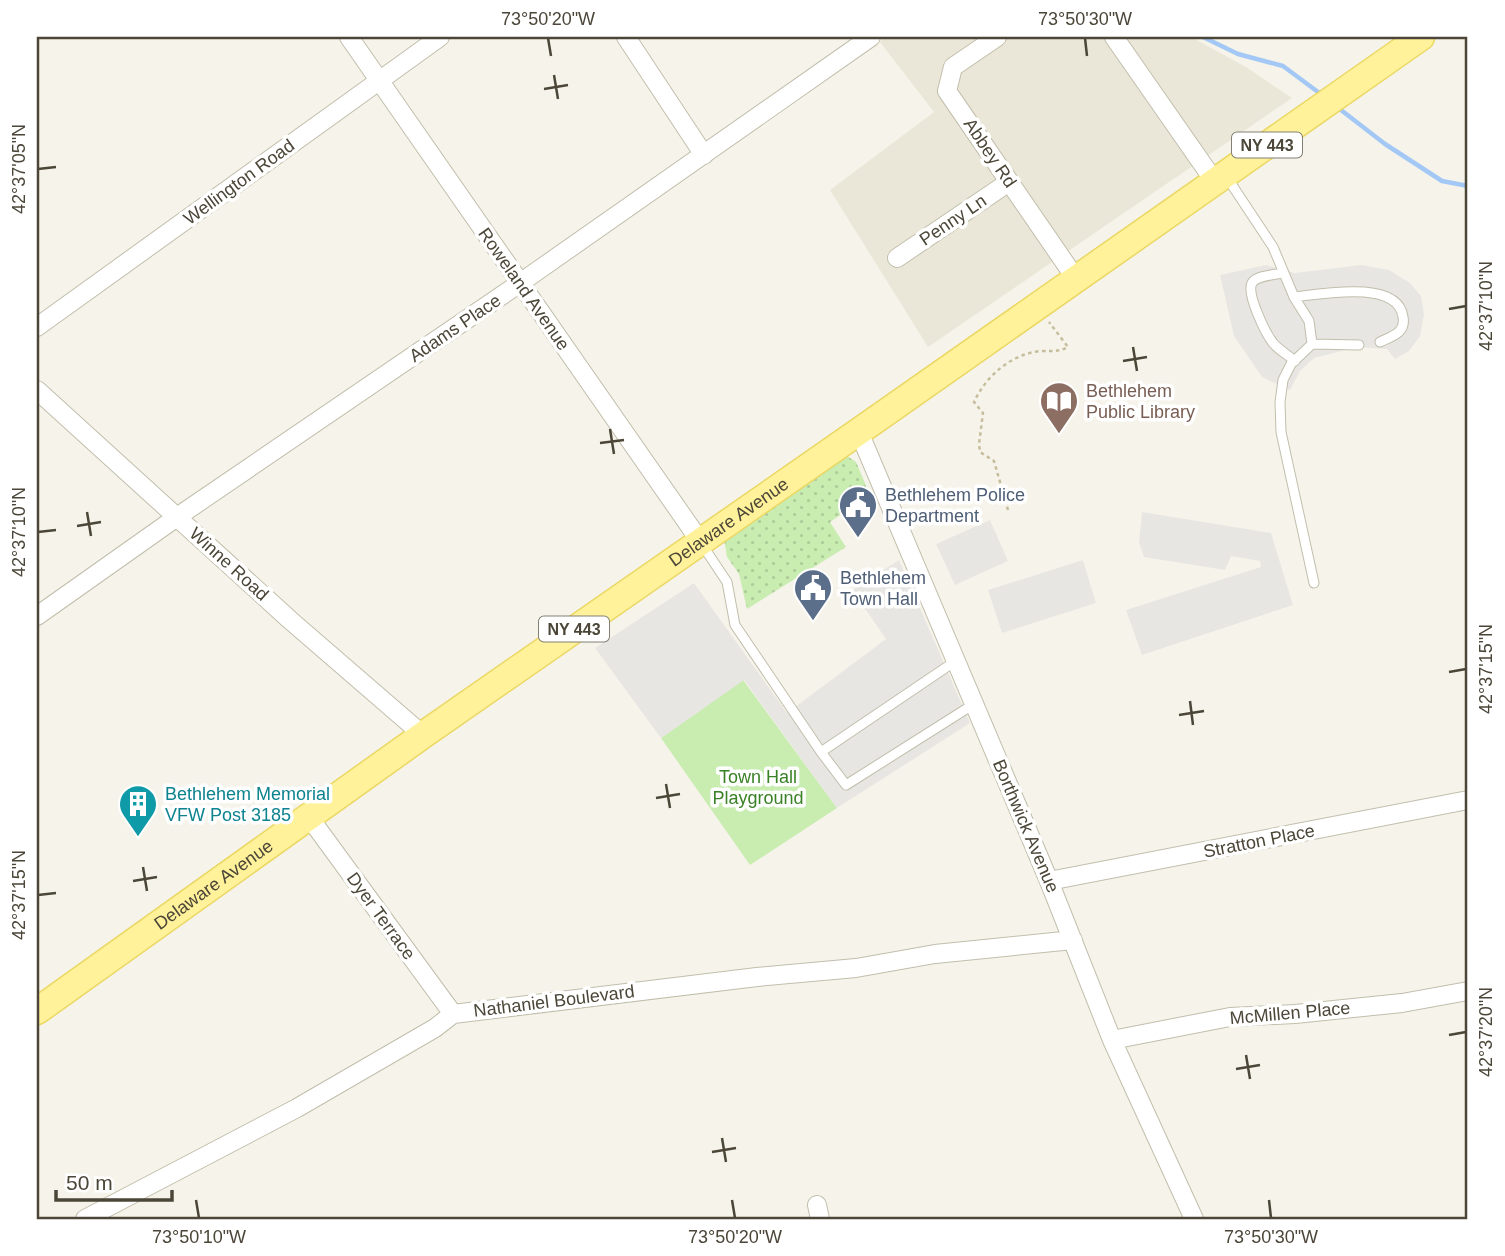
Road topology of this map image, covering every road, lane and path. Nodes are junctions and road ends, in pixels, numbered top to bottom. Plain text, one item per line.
1 (349, 37) edge
2 (440, 37) edge
3 (626, 37) edge
4 (871, 37) edge
5 (997, 37) edge
6 (1114, 37) edge
7 (1419, 37) edge
8 (380, 80) junction
9 (704, 155) junction
10 (1220, 178) junction
11 (1009, 182) junction
12 (897, 258) dead end
13 (1283, 273) junction
14 (1076, 279) junction
15 (520, 284) junction
16 (1294, 297) junction
17 (1046, 318) dead end
18 (37, 327) edge
19 (1380, 342) dead end
20 (1312, 344) junction
21 (1359, 345) dead end
22 (1294, 361) junction
23 (37, 390) edge
24 (859, 432) junction
25 (1008, 510) dead end
26 (177, 517) junction
27 (700, 541) junction
28 (1314, 583) dead end
29 (37, 616) edge
30 (957, 660) junction
31 (975, 703) junction
32 (423, 735) junction
33 (821, 752) junction
34 (1468, 800) edge
35 (309, 817) junction
36 (1049, 881) junction
37 (1073, 940) junction
38 (1468, 991) edge
39 (37, 1011) edge
40 (453, 1014) junction
41 (1112, 1040) junction
42 (85, 1219) edge
43 (1194, 1219) edge

1 - 8 street, Roweland Avenue
2 - 8 street, Wellington Road
3 - 9 street
4 - 9 street, Adams Place
5 - 11 street, Abbey Rd
6 - 10 street
7 - 10 main road, Delaware Avenue / NY 443
8 - 15 street, Roweland Avenue
8 - 18 street, Wellington Road
9 - 15 street, Adams Place
10 - 13 lane
10 - 14 main road, Delaware Avenue / NY 443
11 - 12 street, Penny Ln
11 - 14 street, Abbey Rd
13 - 16 lane
13 - 22 lane
14 - 24 main road, Delaware Avenue / NY 443
15 - 26 street, Adams Place
15 - 27 street, Roweland Avenue
16 - 19 lane
16 - 20 lane
17 - 25 path
20 - 21 lane
20 - 22 lane
22 - 28 lane
23 - 26 street, Winne Road
24 - 27 main road, Delaware Avenue / NY 443
24 - 30 street, Borthwick Avenue
26 - 29 street, Adams Place
26 - 32 street, Winne Road
27 - 32 main road, Delaware Avenue / NY 443
27 - 33 lane
30 - 31 street, Borthwick Avenue
30 - 33 lane
31 - 33 lane
31 - 36 street, Borthwick Avenue
32 - 35 main road, Delaware Avenue / NY 443
34 - 36 street, Stratton Place
35 - 39 main road, Delaware Avenue / NY 443
35 - 40 street, Dyer Terrace
36 - 37 street, Borthwick Avenue
37 - 40 street, Nathaniel Boulevard
37 - 41 street, Borthwick Avenue
38 - 41 street, McMillen Place
40 - 42 street, Nathaniel Boulevard
41 - 43 street, Borthwick Avenue

